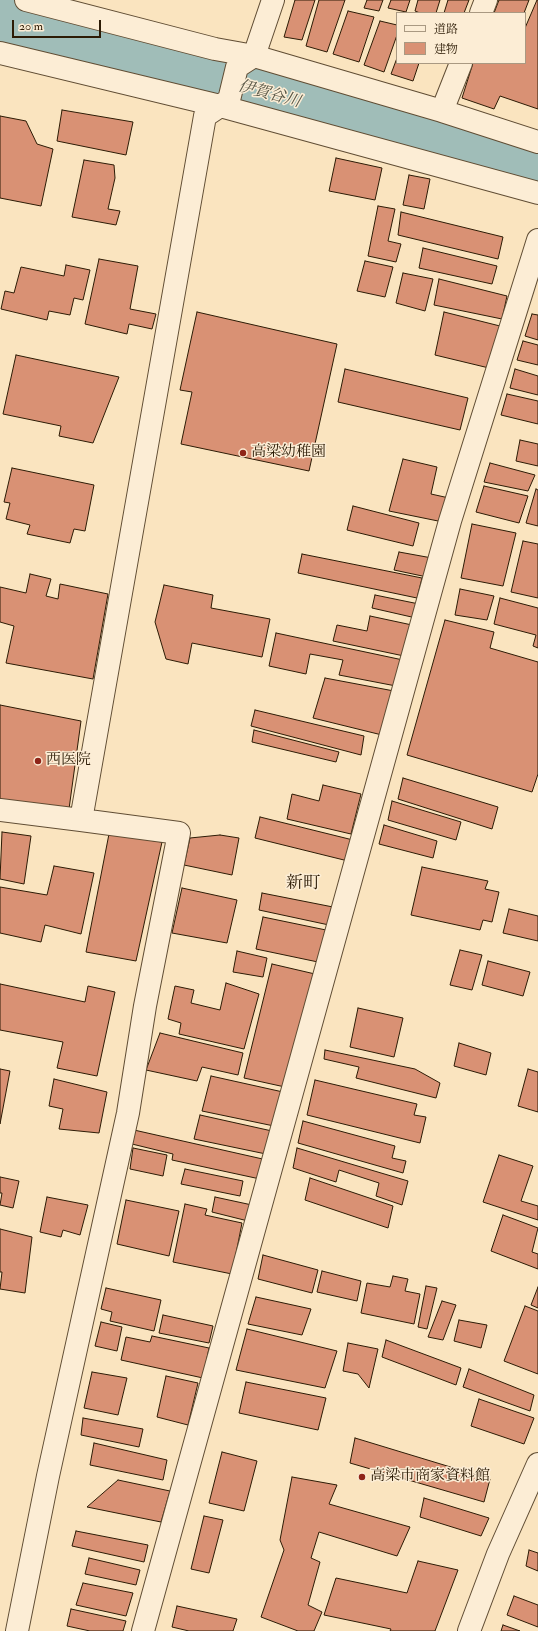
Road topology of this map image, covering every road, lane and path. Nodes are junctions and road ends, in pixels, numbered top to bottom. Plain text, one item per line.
1 (26, 0) edge
2 (273, 0) edge
3 (486, 0) edge
4 (481, 12) edge
5 (0, 53) edge
6 (245, 62) junction
7 (461, 64) edge
8 (224, 103) junction
9 (442, 111) junction
10 (538, 142) edge
11 (538, 193) edge
12 (538, 240) edge
13 (0, 810) edge
14 (81, 820) junction
15 (538, 1464) edge
16 (17, 1631) edge
17 (143, 1631) edge
18 (469, 1631) edge

1 - 6 street
2 - 6 street
3 - 4 street
5 - 8 street
6 - 8 street
6 - 9 street
7 - 9 street
8 - 11 street
8 - 14 street
9 - 10 street
12 - 17 street
13 - 14 street
14 - 16 street
15 - 18 street

